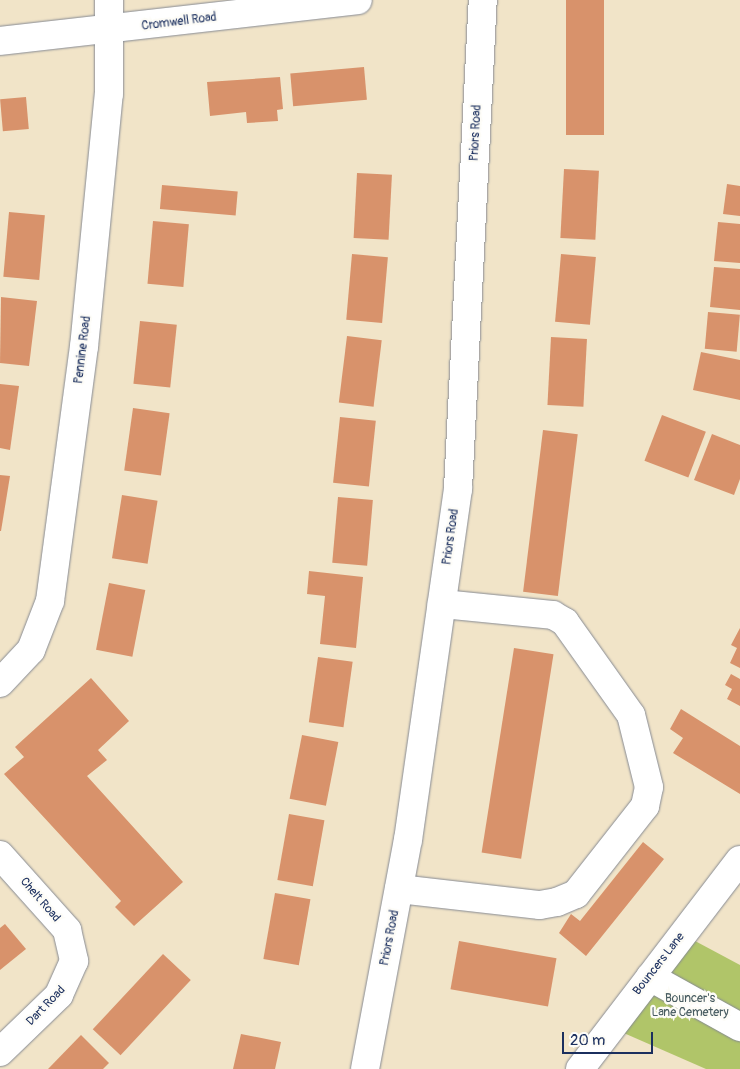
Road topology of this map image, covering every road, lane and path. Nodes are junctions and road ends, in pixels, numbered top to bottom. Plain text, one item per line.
1 (109, 0) edge
2 (358, 0) edge
3 (483, 0) edge
4 (110, 31) junction
5 (0, 41) edge
6 (442, 604) junction
7 (0, 683) edge
8 (0, 855) edge
9 (740, 860) edge
10 (399, 889) junction
11 (74, 950) joint
12 (650, 977) junction
13 (740, 1027) edge
14 (0, 1052) edge
15 (365, 1069) edge
16 (580, 1069) edge

1 - 4 street, Pennine Road
2 - 4 street, Cromwell Road
3 - 6 street, Priors Road
4 - 5 street, Cromwell Road
4 - 7 street, Pennine Road
6 - 10 street, Priors Road
6 - 10 street
8 - 11 street, Chelt Road
9 - 12 street, Bouncers Lane
10 - 15 street, Priors Road
11 - 14 street, Dart Road
12 - 13 street
12 - 16 street, Bouncers Lane

